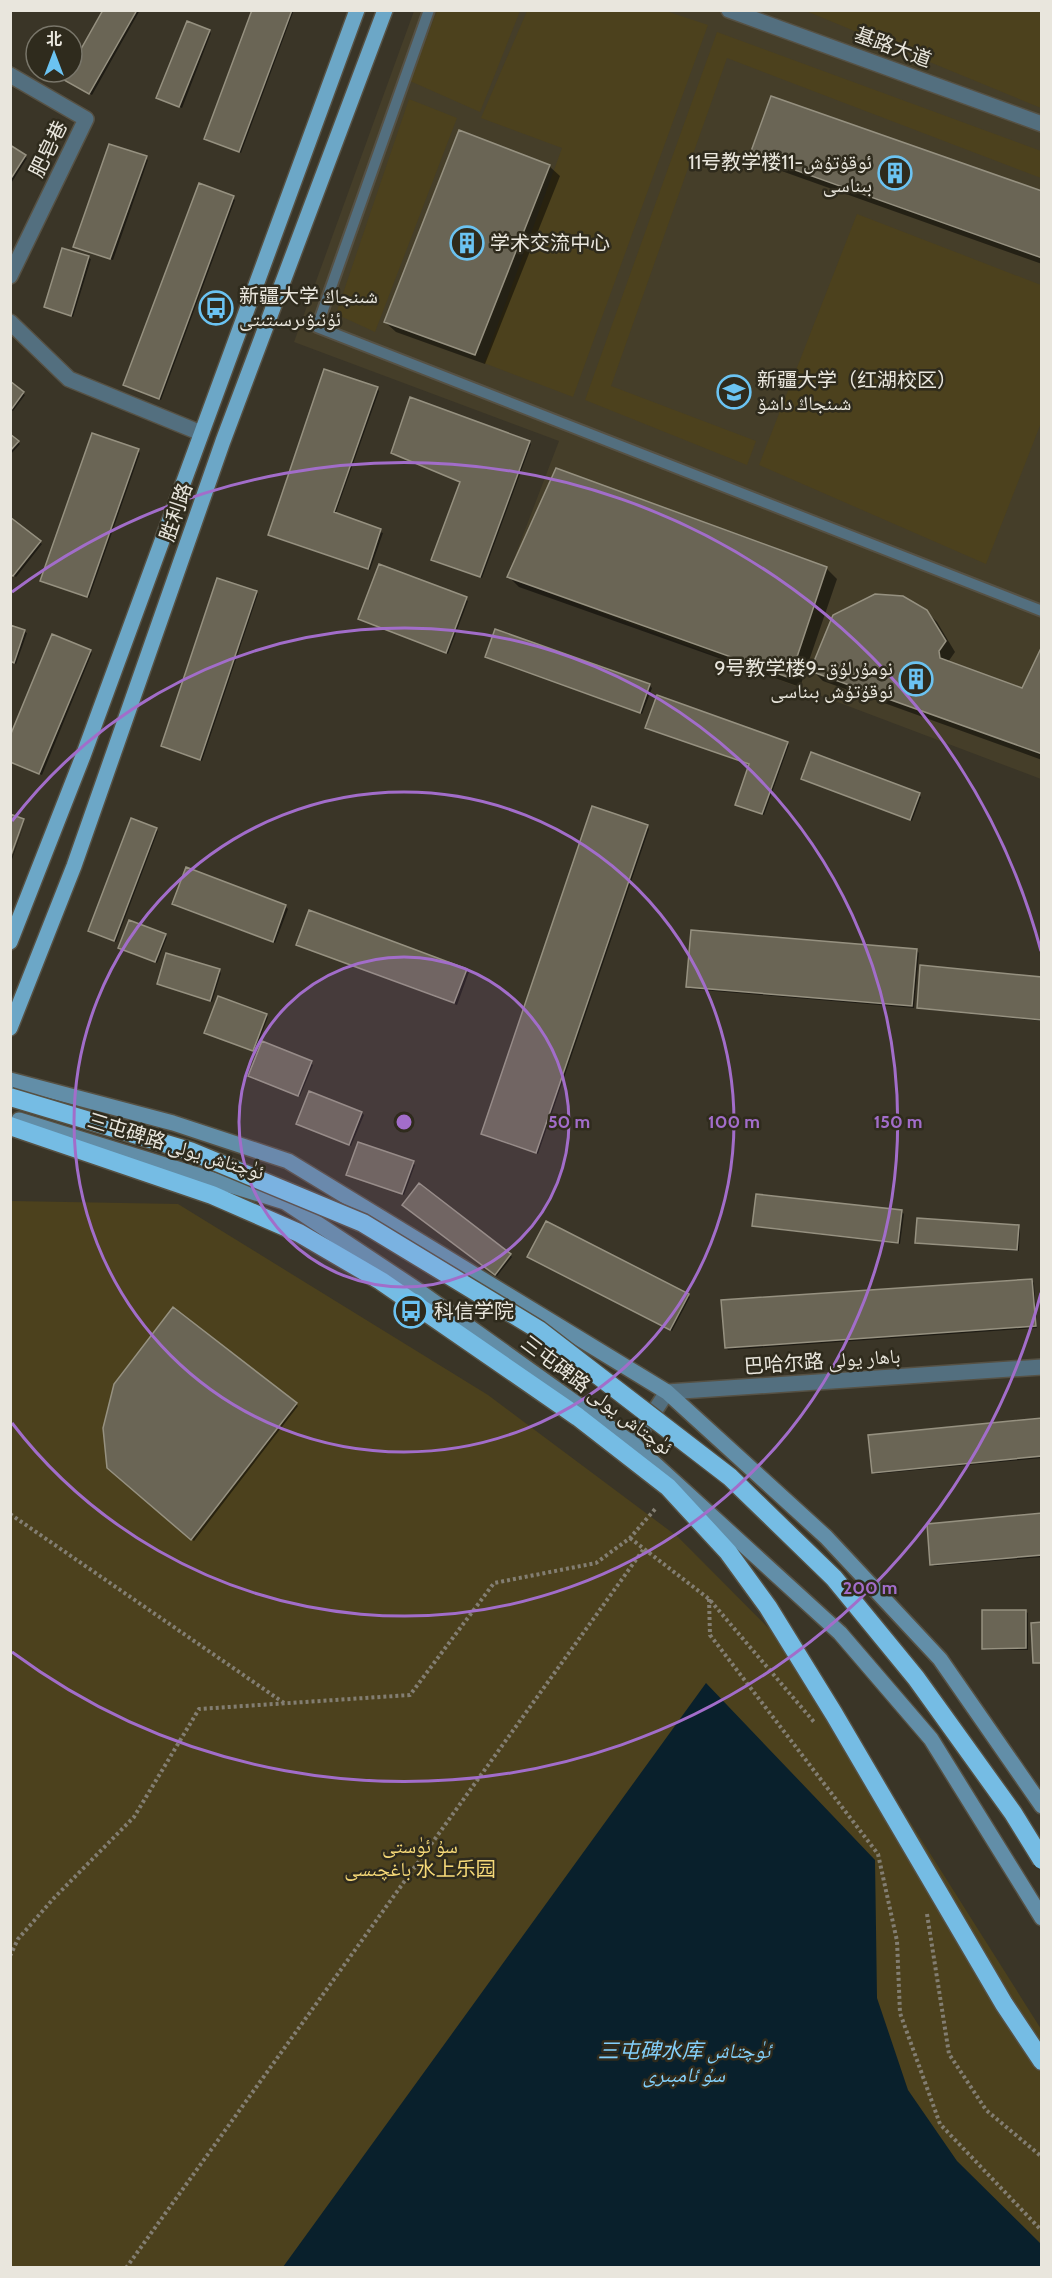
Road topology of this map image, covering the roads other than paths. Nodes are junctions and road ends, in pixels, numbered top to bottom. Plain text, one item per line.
1 (357, 10) edge
2 (385, 10) edge
3 (429, 10) edge
4 (729, 10) edge
5 (10, 75) edge
6 (1041, 124) edge
7 (10, 276) edge
8 (10, 322) edge
9 (201, 433) junction
10 (1041, 611) edge
11 (10, 942) edge
12 (10, 1028) edge
13 (10, 1080) edge
14 (10, 1097) edge
15 (10, 1118) edge
16 (10, 1126) edge
17 (1041, 1367) edge
18 (667, 1392) junction
19 (633, 1444) junction
20 (1041, 1806) edge
21 (1041, 1860) edge
22 (1041, 1918) edge
23 (1041, 2061) edge

1 - 9 main road, 胜利路
2 - 12 main road, 胜利路
3 - 10 lane
4 - 6 street, 基路大道
5 - 7 street, 肥皂巷
8 - 9 street
9 - 11 main road, 胜利路
13 - 18 main road, 三屯碑路 ئۈچتاش يولى
14 - 21 highway, bridge
15 - 19 main road, 三屯碑路 ئۈچتاش يولى
16 - 23 highway
17 - 18 street, 巴哈尔路 باھار يولى
18 - 19 street
18 - 20 main road, 三屯碑路 ئۈچتاش يولى
19 - 22 main road, 三屯碑路 ئۈچتاش يولى

